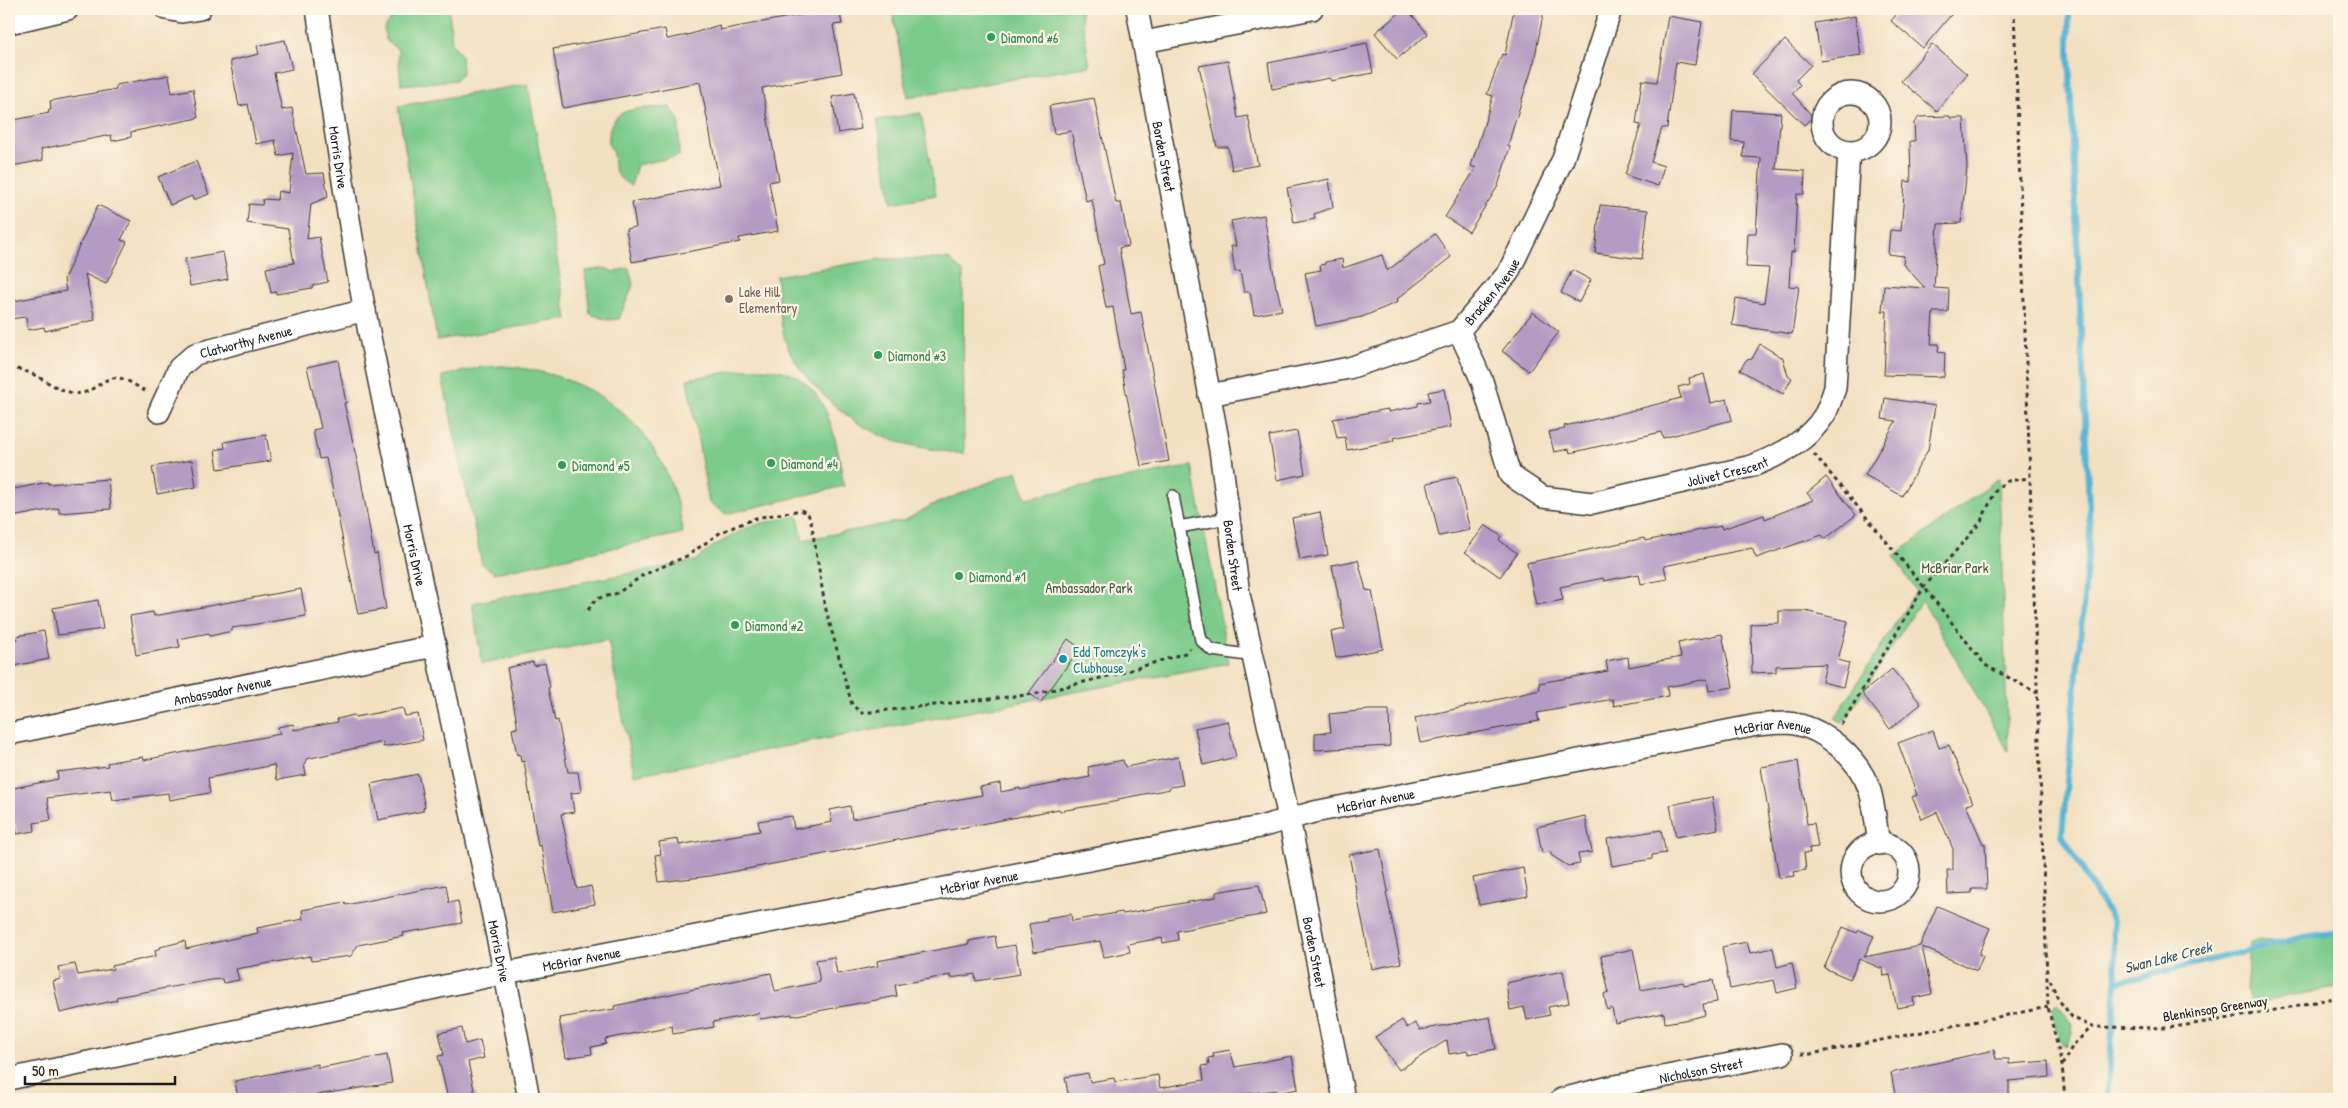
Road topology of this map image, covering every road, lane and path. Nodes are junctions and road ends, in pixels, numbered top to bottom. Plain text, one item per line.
1 (68, 9) edge
2 (166, 9) edge
3 (200, 9) edge
4 (317, 9) edge
5 (1137, 9) edge
6 (1312, 9) edge
7 (1611, 9) edge
8 (2014, 9) edge
9 (9, 23) edge
10 (1144, 42) junction
11 (1850, 151) dead end
12 (365, 310) junction
13 (1459, 330) junction
14 (9, 368) edge
15 (1209, 396) junction
16 (161, 406) joint
17 (1802, 440) junction
18 (2029, 478) junction
19 (1173, 496) dead end
20 (1228, 518) junction
21 (1179, 527) junction
22 (1924, 587) junction
23 (588, 610) dead end
24 (1201, 640) junction
25 (434, 646) junction
26 (1254, 656) junction
27 (2038, 693) junction
28 (9, 734) edge
29 (1831, 740) junction
30 (1288, 818) junction
31 (1879, 844) dead end
32 (505, 973) junction
33 (2048, 977) junction
34 (2339, 997) edge
35 (2048, 1008) junction
36 (2092, 1027) junction
37 (1782, 1054) joint
38 (2062, 1065) junction
39 (9, 1079) edge
40 (529, 1099) edge
41 (1344, 1099) edge
42 (1562, 1099) edge
43 (2065, 1099) edge

1 - 9 street
2 - 3 street
4 - 12 street, Morris Drive
5 - 10 street, Borden Street
6 - 10 street
7 - 13 street, Bracken Avenue
8 - 18 path
10 - 15 street, Borden Street
11 - 17 street, Jolivet Crescent
12 - 16 street, Clatworthy Avenue
12 - 25 street, Morris Drive
13 - 15 street, Bracken Avenue
13 - 17 street, Jolivet Crescent
14 - 16 path
15 - 20 street, Borden Street
17 - 22 path
18 - 22 path
18 - 27 path
19 - 21 lane
20 - 21 lane
20 - 26 street, Borden Street
21 - 24 lane
22 - 27 path
22 - 29 path
23 - 24 path
24 - 26 lane
25 - 28 street, Ambassador Avenue
25 - 32 street, Morris Drive
26 - 30 street, Borden Street
27 - 33 path
29 - 30 street, McBriar Avenue
29 - 31 street, McBriar Avenue
30 - 32 street, McBriar Avenue
30 - 41 street, Borden Street
32 - 39 street, McBriar Avenue
32 - 40 street, Morris Drive
33 - 35 path
33 - 36 path, Blenkinsop Greenway
34 - 36 path, Blenkinsop Greenway
35 - 37 path
35 - 38 path
36 - 38 path
37 - 42 street, Nicholson Street
38 - 43 path

